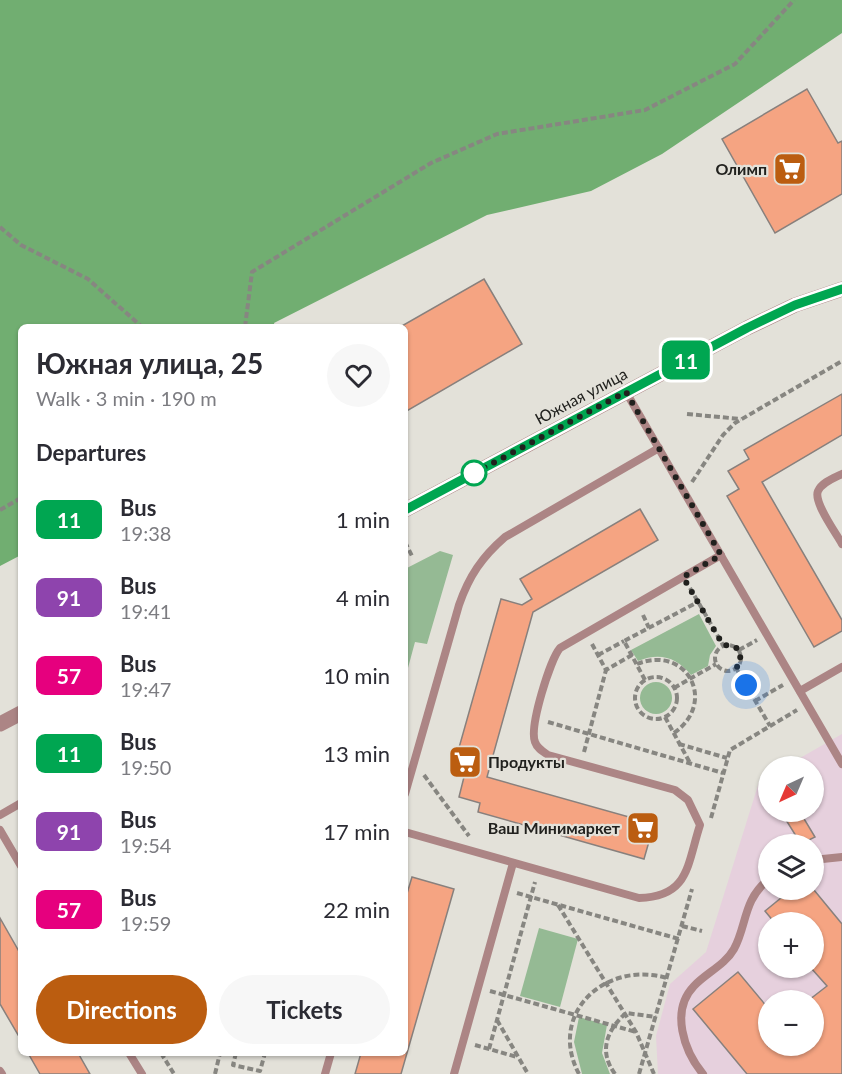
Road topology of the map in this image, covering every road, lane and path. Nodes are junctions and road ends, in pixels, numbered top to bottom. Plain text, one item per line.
1 (794, 0) edge
2 (0, 227) edge
3 (842, 289) edge
4 (139, 324) edge
5 (245, 324) edge
6 (842, 361) edge
7 (626, 392) junction
8 (687, 414) dead end
9 (742, 419) junction
10 (659, 448) junction
11 (842, 474) edge
12 (685, 493) junction
13 (18, 500) edge
14 (408, 508) edge
15 (0, 510) edge
16 (842, 544) edge
17 (408, 548) edge
18 (721, 555) junction
19 (412, 556) dead end
20 (683, 577) junction
21 (698, 602) junction
22 (585, 633) junction
23 (624, 641) junction
24 (723, 645) junction
25 (598, 655) junction
26 (632, 655) junction
27 (637, 664) junction
28 (716, 664) junction
29 (842, 667) edge
30 (736, 668) junction
31 (606, 670) junction
32 (691, 678) junction
33 (793, 680) junction
34 (645, 681) junction
35 (674, 688) junction
36 (800, 691) junction
37 (756, 701) junction
38 (808, 704) junction
39 (18, 715) edge
40 (665, 717) junction
41 (536, 719) junction
42 (0, 724) edge
43 (770, 726) junction
44 (674, 733) junction
45 (589, 734) junction
46 (679, 744) junction
47 (730, 750) dead end
48 (727, 758) dead end
49 (414, 761) junction
50 (581, 764) junction
51 (690, 764) junction
52 (842, 764) edge
53 (723, 773) dead end
54 (408, 783) edge
55 (18, 805) edge
56 (0, 815) edge
57 (0, 830) edge
58 (408, 833) edge
59 (482, 854) junction
60 (842, 857) edge
61 (824, 859) edge
62 (18, 861) edge
63 (513, 862) junction
64 (539, 870) junction
65 (505, 890) junction
66 (758, 891) edge
67 (531, 897) junction
68 (558, 905) junction
69 (682, 926) dead end
70 (702, 932) dead end
71 (667, 978) junction
72 (606, 982) junction
73 (478, 988) junction
74 (504, 995) junction
75 (625, 1014) junction
76 (576, 1016) junction
77 (656, 1017) junction
78 (497, 1019) junction
79 (612, 1025) junction
80 (636, 1032) junction
81 (463, 1042) junction
82 (489, 1049) junction
83 (645, 1054) junction
84 (131, 1056) edge
85 (163, 1056) edge
86 (219, 1056) edge
87 (235, 1056) edge
88 (264, 1056) edge
89 (330, 1056) edge
90 (518, 1057) junction
91 (142, 1074) edge
92 (174, 1074) edge
93 (215, 1074) edge
94 (325, 1074) edge
95 (454, 1074) edge
96 (528, 1074) edge
97 (579, 1074) edge
98 (615, 1074) edge
99 (639, 1074) edge
100 (654, 1074) edge
101 (703, 1074) edge

1 - 5 path
2 - 4 path
3 - 7 street, Южная улица
6 - 9 path
7 - 10 lane
7 - 14 street, Южная улица
8 - 9 path
9 - 12 path
10 - 12 lane
10 - 49 lane
11 - 16 lane
12 - 18 lane
13 - 15 path
17 - 19 path
18 - 20 lane
18 - 33 lane
20 - 21 path
20 - 22 lane
21 - 23 path
21 - 24 path
22 - 25 path
22 - 41 lane
23 - 25 path
23 - 26 path
24 - 28 path
24 - 30 path
25 - 31 path
26 - 27 path
26 - 31 path
27 - 32 path
27 - 34 path
28 - 30 path
28 - 32 path
29 - 36 lane
30 - 37 path
31 - 45 path
32 - 35 path
32 - 44 path
33 - 36 lane
33 - 37 path
34 - 35 path
34 - 40 path
35 - 40 path
36 - 38 lane
37 - 43 path
38 - 43 path
38 - 52 lane
39 - 42 street
40 - 44 path
41 - 45 path
41 - 50 lane
43 - 47 path
44 - 46 path
45 - 50 path
45 - 51 path
46 - 48 path
46 - 51 path
49 - 54 lane
49 - 59 path
50 - 64 lane
51 - 53 path
55 - 56 lane
57 - 62 lane
58 - 59 lane
59 - 63 lane
60 - 61 lane
63 - 64 lane
63 - 65 lane
64 - 67 path
65 - 67 path
65 - 73 lane
66 - 101 lane
67 - 68 path
67 - 74 path
68 - 71 path
68 - 72 path
69 - 70 path
71 - 72 path
71 - 77 path
72 - 75 path
72 - 76 path
73 - 74 path
73 - 81 lane
74 - 76 path
74 - 78 path
75 - 77 path
75 - 79 path
75 - 80 path
76 - 79 path
76 - 97 path
77 - 83 path
78 - 82 path
78 - 90 path
79 - 80 path
79 - 98 path
80 - 83 path
81 - 82 path
81 - 95 lane
82 - 90 path
83 - 99 path
83 - 100 path
84 - 91 lane
85 - 92 path
86 - 93 path
87 - 88 path
89 - 94 lane
90 - 96 path

